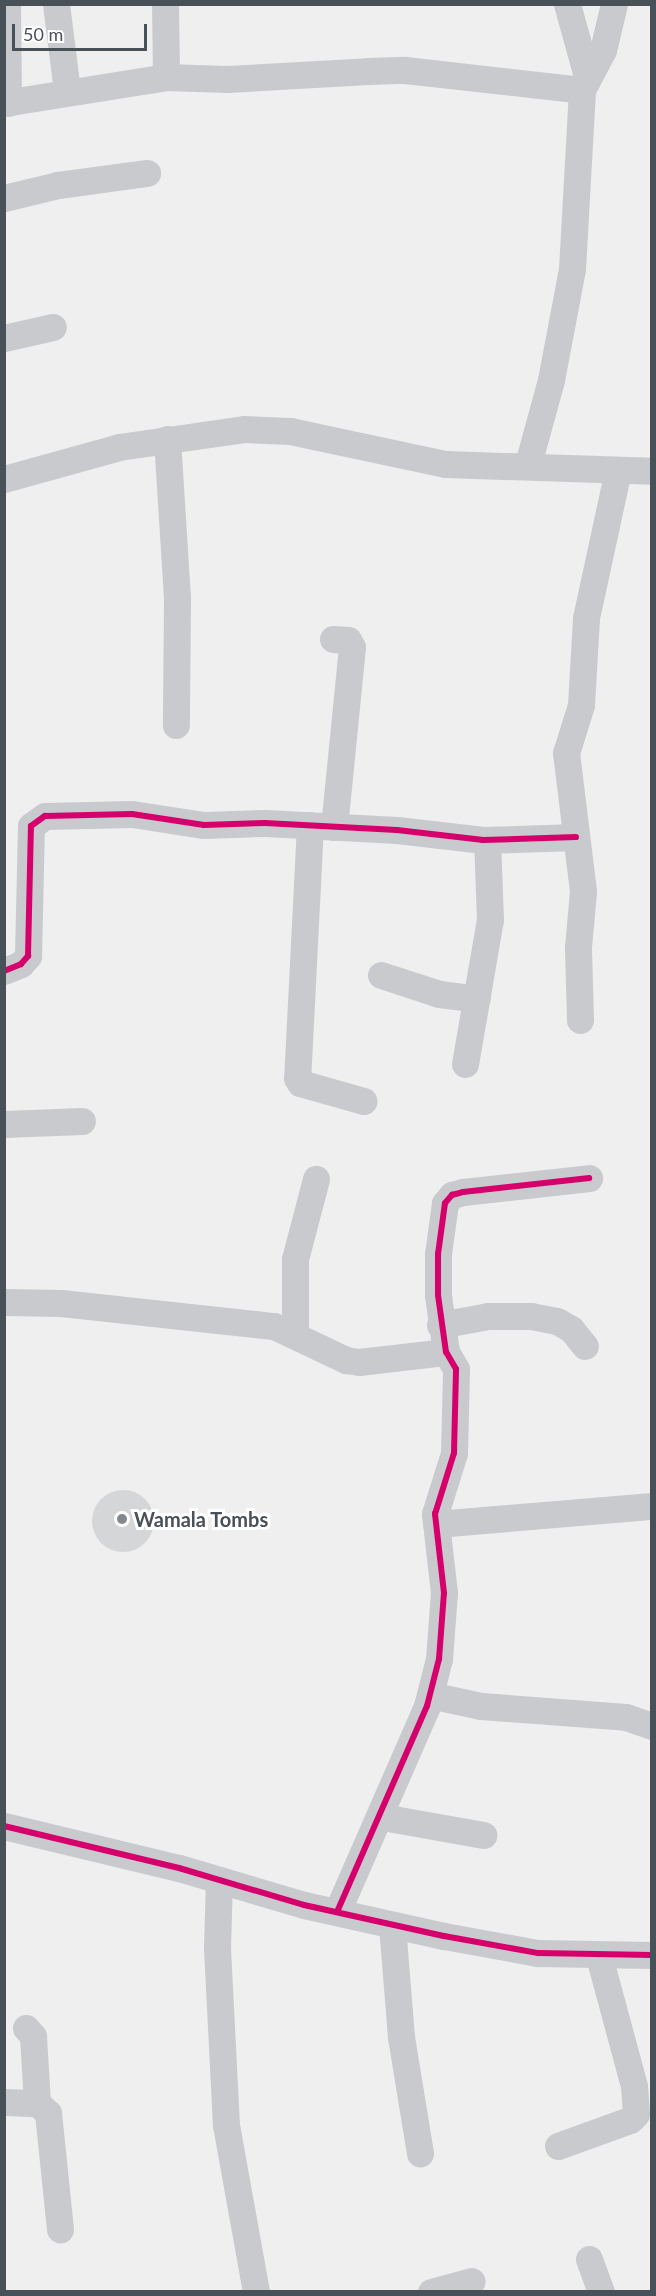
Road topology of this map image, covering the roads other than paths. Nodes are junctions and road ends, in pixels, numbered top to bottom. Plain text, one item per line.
1 (7, 4) edge
2 (57, 4) edge
3 (165, 4) edge
4 (567, 4) edge
5 (614, 4) edge
6 (166, 77) junction
7 (584, 83) junction
8 (66, 91) junction
9 (6, 103) edge
10 (147, 173) dead end
11 (4, 198) edge
12 (53, 327) dead end
13 (4, 338) edge
14 (167, 439) junction
15 (528, 464) junction
16 (618, 470) junction
17 (651, 471) edge
18 (4, 479) edge
19 (333, 639) dead end
20 (176, 725) dead end
21 (322, 826) junction
22 (576, 837) junction
23 (487, 840) junction
24 (4, 970) edge
25 (381, 975) dead end
26 (477, 999) junction
27 (580, 1020) dead end
28 (465, 1064) dead end
29 (363, 1101) dead end
30 (82, 1121) dead end
31 (4, 1124) edge
32 (589, 1178) dead end
33 (316, 1179) dead end
34 (4, 1302) edge
35 (440, 1325) junction
36 (295, 1333) junction
37 (585, 1346) dead end
38 (446, 1352) junction
39 (651, 1506) edge
40 (436, 1524) junction
41 (430, 1695) junction
42 (651, 1726) edge
43 (4, 1806) edge
44 (382, 1817) junction
45 (16, 1828) edge
46 (483, 1835) dead end
47 (219, 1880) junction
48 (337, 1912) junction
49 (392, 1924) junction
50 (651, 1955) edge
51 (599, 1956) junction
52 (26, 2028) dead end
53 (4, 2102) edge
54 (37, 2103) junction
55 (558, 2146) dead end
56 (420, 2153) dead end
57 (60, 2229) dead end
58 (589, 2259) dead end
59 (472, 2281) dead end
60 (256, 2292) edge
61 (430, 2292) edge
62 (602, 2292) edge

1 - 9 street
2 - 8 street
3 - 6 street
4 - 7 street
5 - 7 street
6 - 7 street
6 - 8 street
7 - 15 street
8 - 9 street
10 - 11 street
12 - 13 street
14 - 15 street
14 - 18 street
14 - 20 street
15 - 16 street
16 - 17 street
16 - 22 street
19 - 21 street
21 - 23 street
21 - 24 street
21 - 29 street
22 - 23 street
22 - 27 street
23 - 26 street
25 - 26 street
26 - 28 street
30 - 31 street
32 - 35 street
33 - 36 street
34 - 36 street
35 - 37 street
35 - 38 street
36 - 38 street
38 - 40 street
39 - 40 street
40 - 41 street
41 - 42 street
41 - 44 street
43 - 45 street
44 - 46 street
44 - 48 street
45 - 47 street
47 - 48 street
47 - 60 street
48 - 49 street
49 - 51 street
49 - 56 street
50 - 51 street
51 - 55 street
52 - 54 street
53 - 54 street
54 - 57 street
58 - 62 street
59 - 61 street

